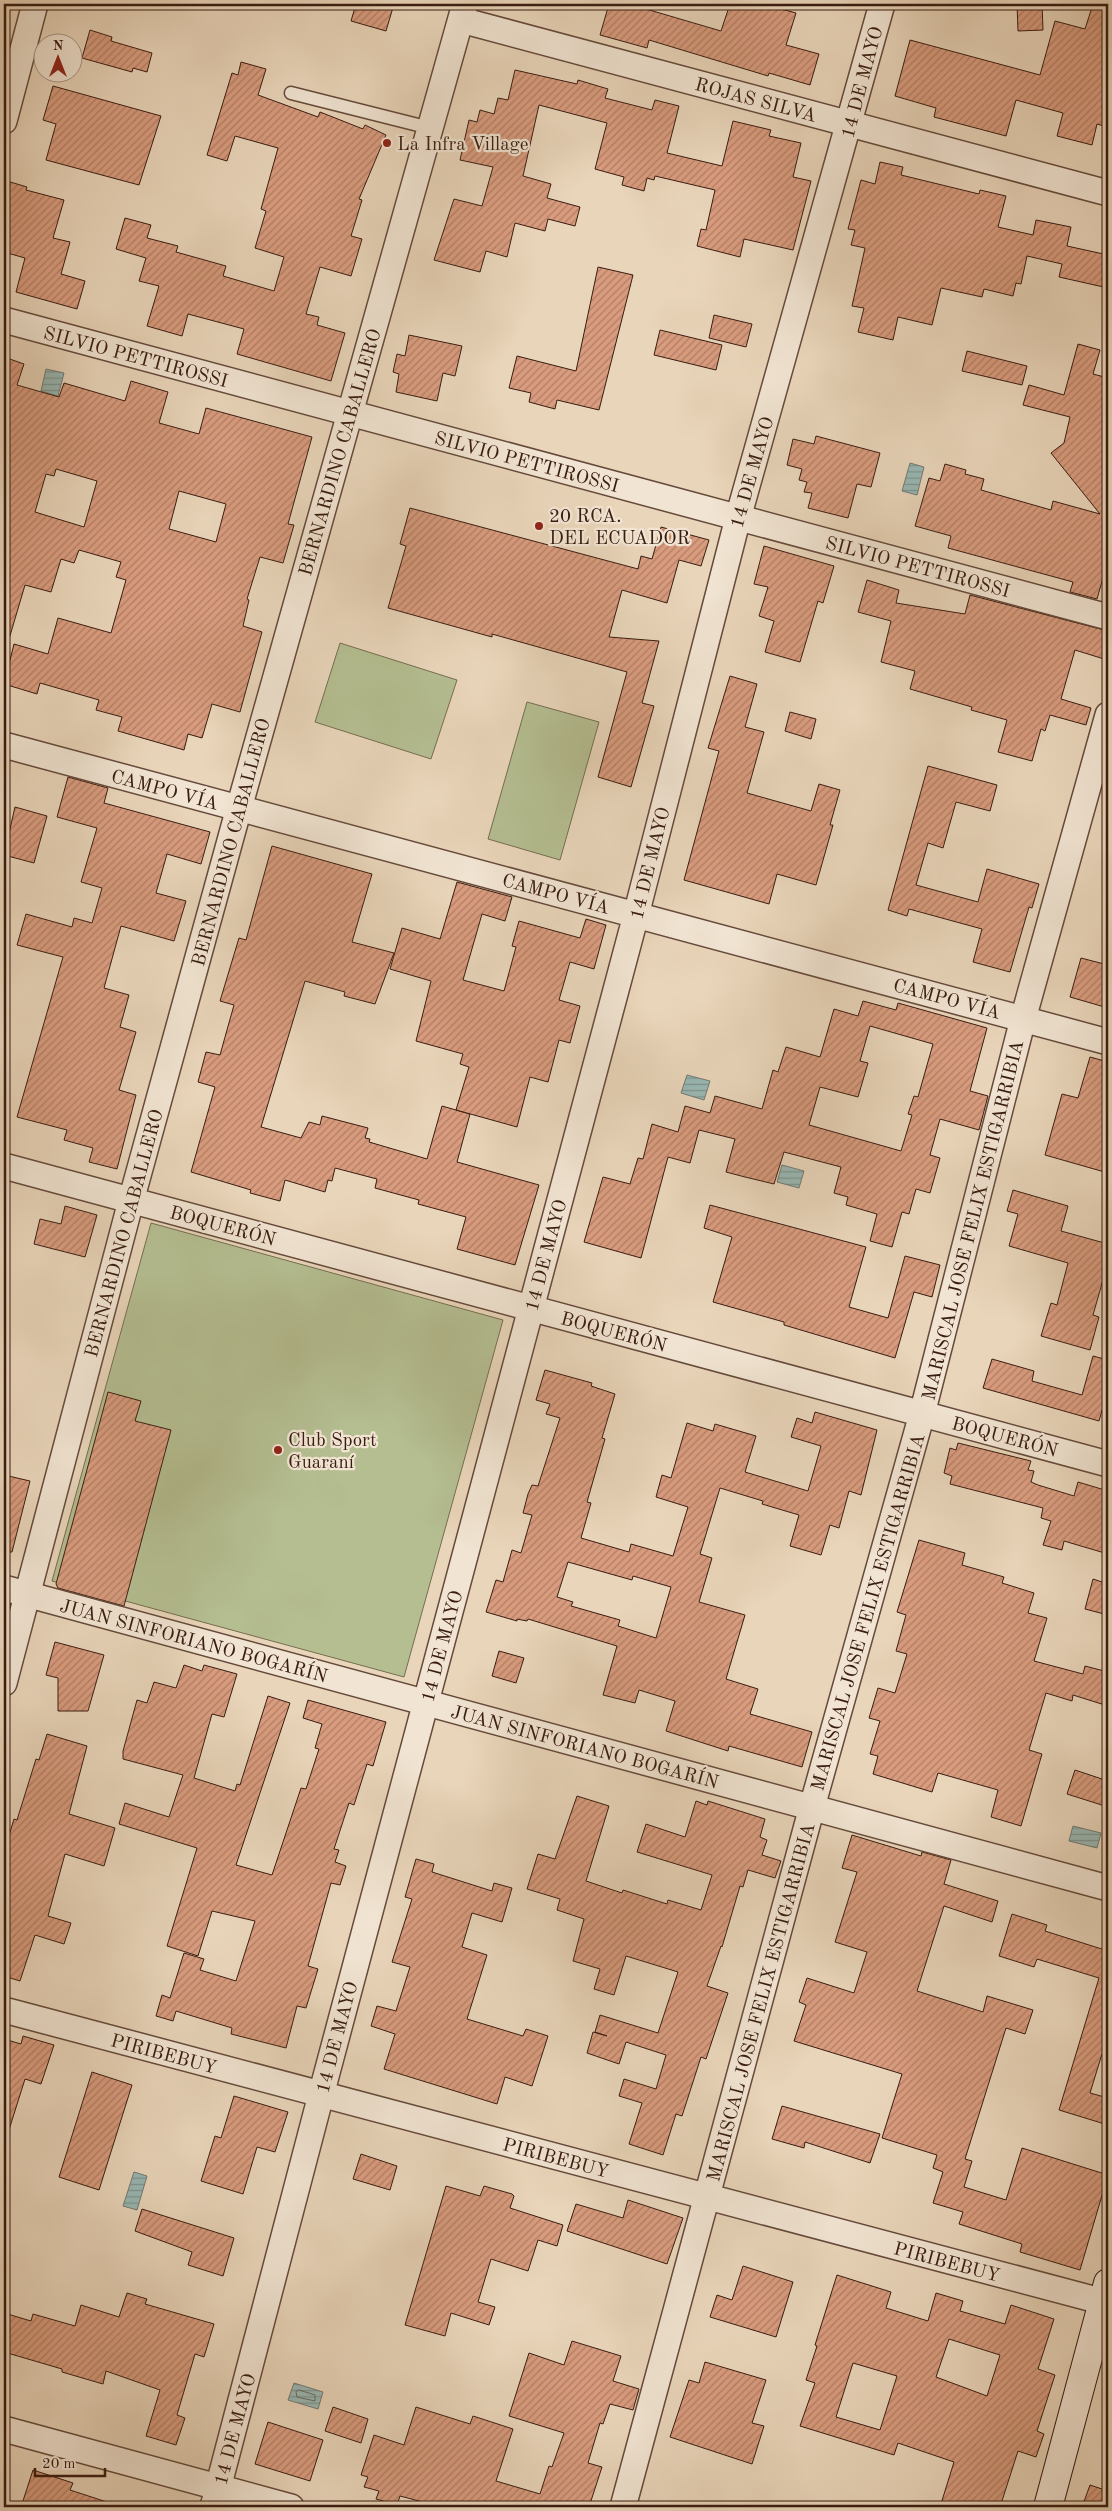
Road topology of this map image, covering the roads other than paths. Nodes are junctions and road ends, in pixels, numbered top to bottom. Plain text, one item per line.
1 (35, 4) edge
2 (882, 4) edge
3 (463, 12) edge
4 (291, 92) dead end
5 (4, 121) edge
6 (849, 124) junction
7 (430, 128) junction
8 (1108, 194) edge
9 (4, 320) edge
10 (349, 413) junction
11 (738, 518) junction
12 (1108, 617) edge
13 (1108, 715) edge
14 (4, 745) edge
15 (239, 808) junction
16 (636, 915) junction
17 (1023, 1019) junction
18 (1108, 1042) edge
19 (4, 1166) edge
20 (131, 1201) junction
21 (530, 1308) junction
22 (922, 1414) junction
23 (1108, 1464) edge
24 (15, 1591) edge
25 (4, 1683) edge
26 (426, 1703) junction
27 (812, 1807) junction
28 (1108, 1888) edge
29 (4, 2010) edge
30 (321, 2095) junction
31 (708, 2197) junction
32 (1107, 2296) edge
33 (4, 2430) edge
34 (216, 2498) edge
35 (291, 2507) edge
36 (623, 2507) edge
37 (1048, 2507) edge

1 - 5 street
2 - 6 street, 14 DE MAYO
3 - 6 street, ROJAS SILVA
3 - 7 street, BERNARDINO CABALLERO
4 - 7 lane
6 - 8 street, ROJAS SILVA
6 - 11 street, 14 DE MAYO
7 - 10 street, BERNARDINO CABALLERO
9 - 10 street, SILVIO PETTIROSSI
10 - 11 street, SILVIO PETTIROSSI
10 - 15 street, BERNARDINO CABALLERO
11 - 12 street, SILVIO PETTIROSSI
11 - 16 street, 14 DE MAYO
13 - 17 street, MARISCAL JOSE FELIX ESTIGARRIBIA
14 - 15 street, CAMPO VÍA
15 - 16 street, CAMPO VÍA
15 - 20 street, BERNARDINO CABALLERO
16 - 17 street, CAMPO VÍA
16 - 21 street, 14 DE MAYO
17 - 18 street, CAMPO VÍA
17 - 22 street, MARISCAL JOSE FELIX ESTIGARRIBIA
19 - 20 street, BOQUERÓN
20 - 21 street, BOQUERÓN
20 - 24 street, BERNARDINO CABALLERO
21 - 22 street, BOQUERÓN
21 - 26 street, 14 DE MAYO
22 - 23 street, BOQUERÓN
22 - 27 street, MARISCAL JOSE FELIX ESTIGARRIBIA
24 - 25 street, BERNARDINO CABALLERO
24 - 26 street, JUAN SINFORIANO BOGARÍN
26 - 27 street, JUAN SINFORIANO BOGARÍN
26 - 30 street, 14 DE MAYO
27 - 28 street, JUAN SINFORIANO BOGARÍN
27 - 31 street, MARISCAL JOSE FELIX ESTIGARRIBIA
29 - 30 street, PIRIBEBUY
30 - 31 street, PIRIBEBUY
30 - 34 street, 14 DE MAYO
31 - 32 street, PIRIBEBUY
31 - 36 street, MARISCAL JOSE FELIX ESTIGARRIBIA
32 - 37 street
33 - 34 street
34 - 35 street

